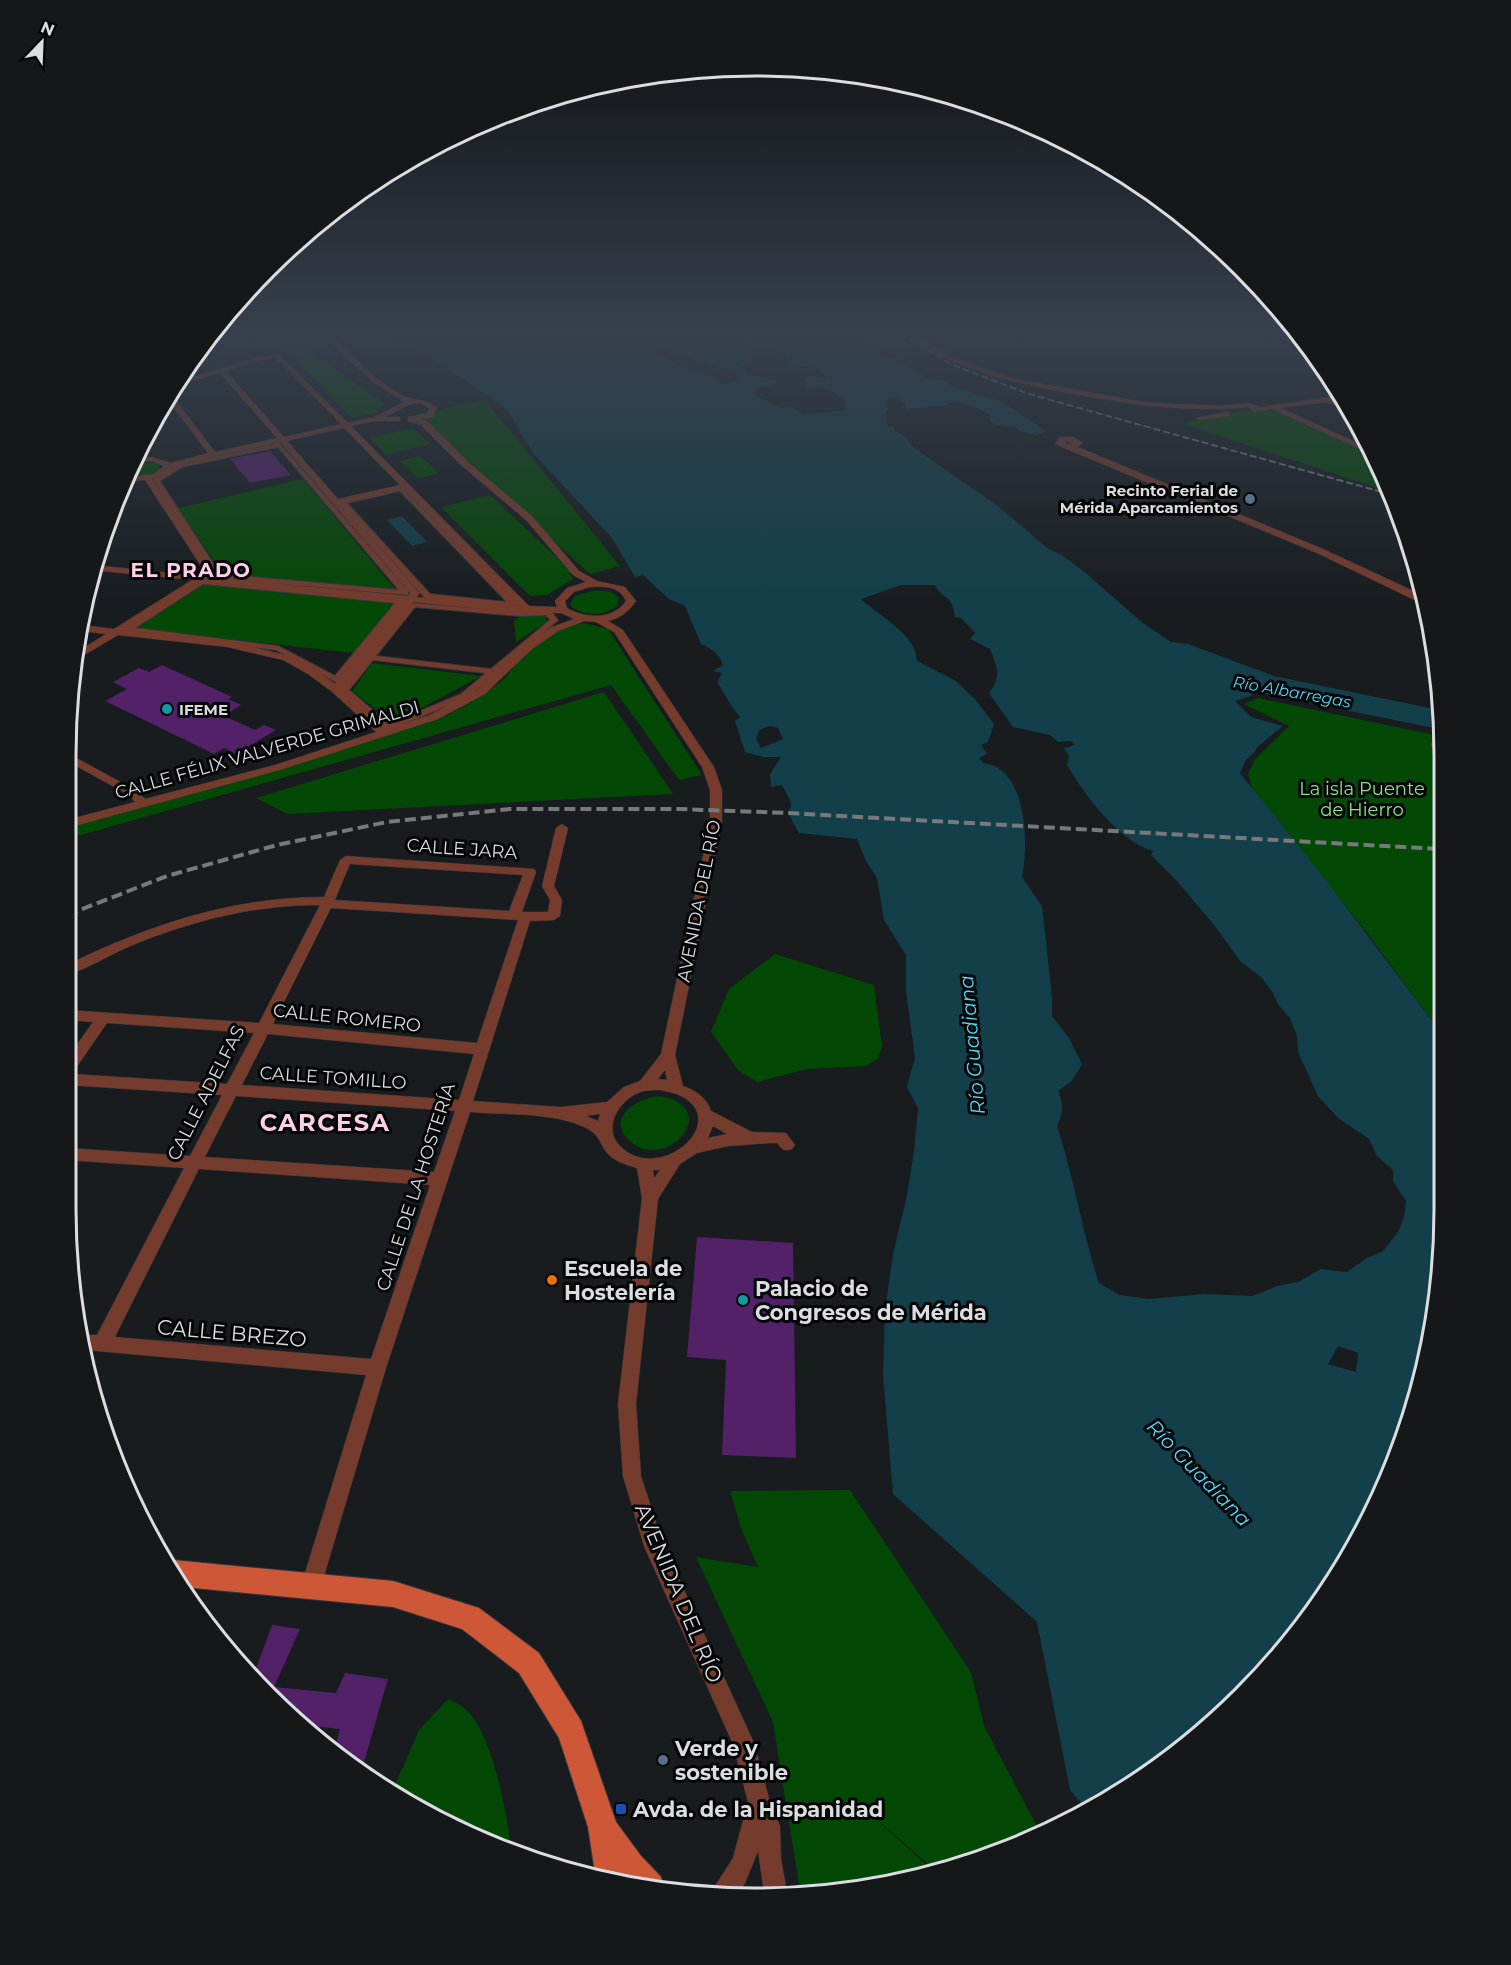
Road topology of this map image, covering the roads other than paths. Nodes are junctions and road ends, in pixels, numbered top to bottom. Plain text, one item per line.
1 (188, 422) edge
2 (264, 422) edge
3 (344, 422) edge
4 (362, 422) edge
5 (428, 422) edge
6 (1305, 422) edge
7 (347, 425) junction
8 (1354, 435) edge
9 (1342, 439) junction
10 (280, 442) junction
11 (1072, 447) dead end
12 (1360, 447) edge
13 (213, 454) junction
14 (144, 461) edge
15 (165, 464) junction
16 (148, 479) junction
17 (136, 480) edge
18 (406, 486) junction
19 (340, 502) junction
20 (103, 569) edge
21 (576, 573) junction
22 (201, 579) junction
23 (596, 584) junction
24 (573, 589) junction
25 (1414, 595) edge
26 (562, 597) junction
27 (409, 599) junction
28 (525, 608) junction
29 (565, 611) junction
30 (622, 612) junction
31 (584, 618) junction
32 (598, 619) junction
33 (550, 628) junction
34 (89, 629) edge
35 (618, 630) junction
36 (116, 632) junction
37 (85, 651) edge
38 (364, 657) junction
39 (498, 673) junction
40 (335, 689) junction
41 (385, 734) junction
42 (76, 761) edge
43 (143, 804) junction
44 (76, 822) edge
45 (562, 828) dead end
46 (346, 860) joint
47 (327, 902) junction
48 (519, 916) junction
49 (76, 966) edge
50 (76, 1015) edge
51 (104, 1017) junction
52 (261, 1028) junction
53 (481, 1049) junction
54 (668, 1055) junction
55 (76, 1057) edge
56 (76, 1080) edge
57 (645, 1085) junction
58 (676, 1087) junction
59 (229, 1091) junction
60 (464, 1107) junction
61 (610, 1107) junction
62 (561, 1113) junction
63 (706, 1115) junction
64 (604, 1133) junction
65 (754, 1137) junction
66 (787, 1145) dead end
67 (696, 1147) junction
68 (76, 1155) edge
69 (674, 1161) junction
70 (193, 1162) junction
71 (644, 1164) junction
72 (440, 1179) junction
73 (650, 1198) junction
74 (90, 1343) edge
75 (102, 1344) junction
76 (377, 1368) junction
77 (183, 1574) edge
78 (311, 1586) junction
79 (759, 1802) junction
80 (603, 1827) junction
81 (611, 1872) edge
82 (641, 1878) edge
83 (729, 1887) edge
84 (775, 1888) edge

1 - 13 street
2 - 10 street
3 - 7 street
4 - 7 street
5 - 21 street
6 - 9 street
7 - 10 street
7 - 18 street
8 - 9 street
9 - 12 street
10 - 10 street
10 - 13 street
10 - 19 street
11 - 25 street
13 - 15 street
14 - 15 street
15 - 16 street
16 - 17 street
16 - 22 street
18 - 19 street
18 - 28 street
19 - 19 street
19 - 27 street
20 - 22 street
21 - 23 street
21 - 24 street
22 - 27 street
22 - 36 street
23 - 24 street
23 - 30 street
24 - 26 street
26 - 28 street
26 - 29 street
27 - 28 street
27 - 38 street
28 - 29 street
29 - 31 street
29 - 33 street, CALLE FÉLIX VALVERDE GRIMALDI
30 - 32 street
30 - 35 street
31 - 32 street
31 - 33 street, CALLE FÉLIX VALVERDE GRIMALDI
32 - 35 street, AVENIDA DEL RÍO
33 - 38 street
33 - 39 street, CALLE FÉLIX VALVERDE GRIMALDI
34 - 36 street
35 - 54 street, AVENIDA DEL RÍO
36 - 37 street
36 - 40 street
38 - 38 street
38 - 39 street
38 - 39 street
38 - 40 street
39 - 41 street, CALLE FÉLIX VALVERDE GRIMALDI
40 - 41 street
41 - 43 street, CALLE FÉLIX VALVERDE GRIMALDI
42 - 43 street
43 - 44 street, CALLE FÉLIX VALVERDE GRIMALDI
45 - 48 street
46 - 47 street, CALLE ADELFAS
46 - 48 street, CALLE JARA
47 - 48 street
47 - 49 street
47 - 52 street, CALLE ADELFAS
48 - 53 street, CALLE DE LA HOSTERÍA
50 - 51 street, CALLE ROMERO
51 - 52 street, CALLE ROMERO
51 - 55 street
52 - 53 street, CALLE ROMERO
52 - 59 street, CALLE ADELFAS
53 - 60 street, CALLE DE LA HOSTERÍA
54 - 57 street, AVENIDA DEL RÍO
54 - 58 street, AVENIDA DEL RÍO
56 - 59 street, CALLE TOMILLO
57 - 58 street
57 - 61 street
58 - 63 street
59 - 60 street, CALLE TOMILLO
59 - 70 street, CALLE ADELFAS
60 - 62 street, CALLE TOMILLO
60 - 72 street, CALLE DE LA HOSTERÍA
61 - 62 street, CALLE TOMILLO
61 - 64 street
62 - 64 street, CALLE TOMILLO
63 - 65 street
63 - 67 street
64 - 71 street
65 - 66 street
65 - 67 street
67 - 69 street
68 - 70 street
69 - 71 street
69 - 73 street, AVENIDA DEL RÍO
70 - 72 street
70 - 75 street, CALLE ADELFAS
71 - 73 street, AVENIDA DEL RÍO
72 - 76 street, CALLE DE LA HOSTERÍA
73 - 79 street, AVENIDA DEL RÍO
74 - 75 street, CALLE BREZO
75 - 76 street, CALLE BREZO
76 - 78 street, CALLE DE LA HOSTERÍA
77 - 78 main road
78 - 80 main road
79 - 83 street, AVENIDA DEL RÍO
79 - 84 street, AVENIDA DEL RÍO
80 - 81 main road
80 - 82 main road

